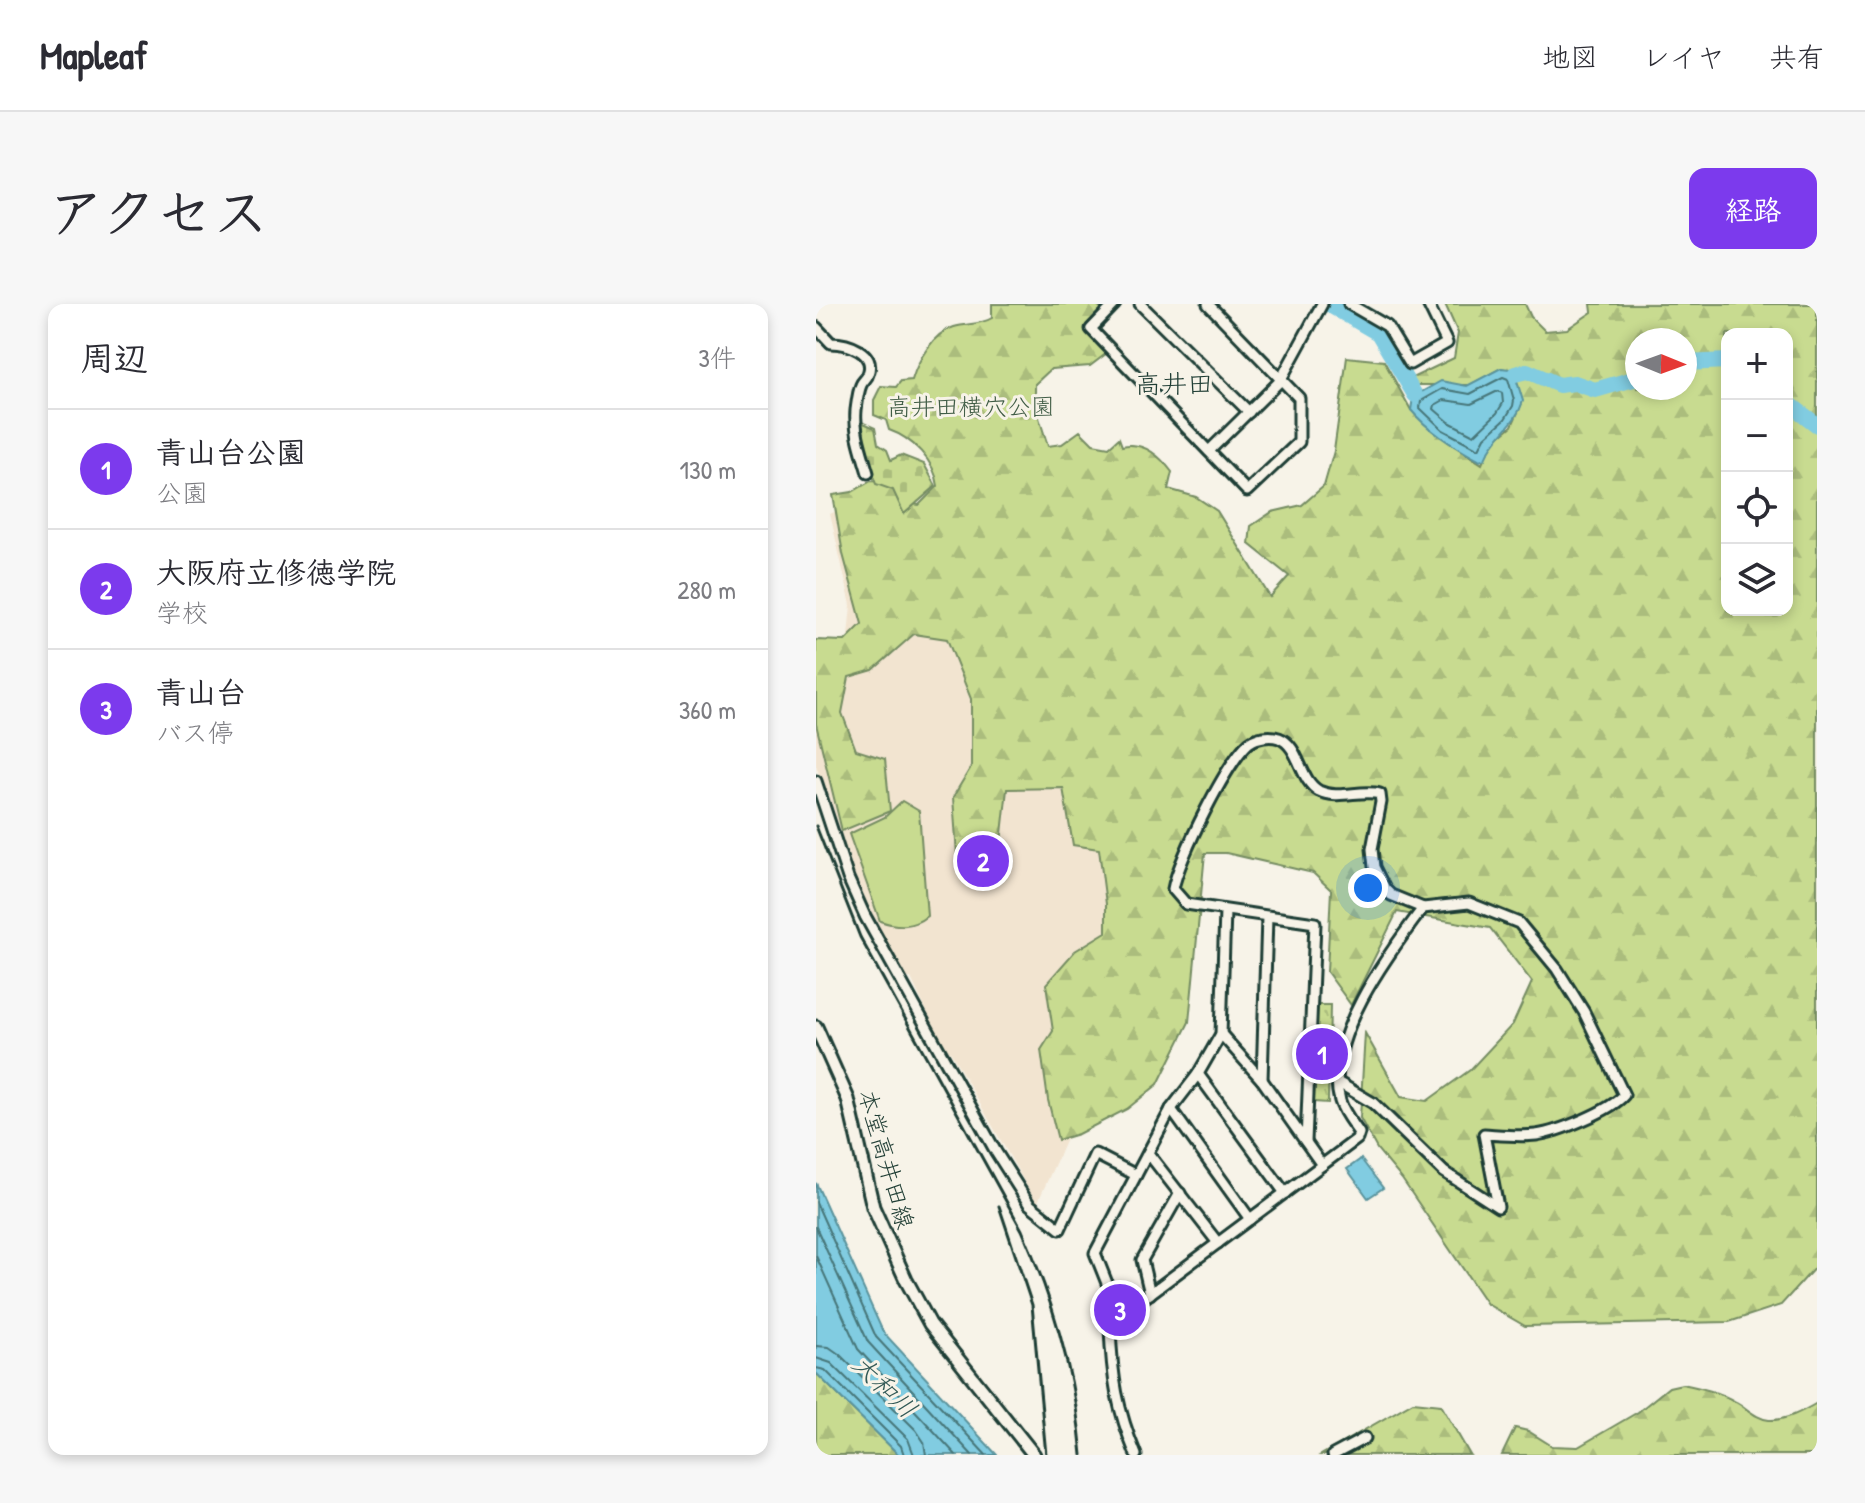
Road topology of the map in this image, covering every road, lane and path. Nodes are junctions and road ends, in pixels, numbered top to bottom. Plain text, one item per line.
1 (1115, 304) edge
2 (1140, 304) edge
3 (1208, 304) edge
4 (1349, 304) edge
5 (1428, 304) edge
6 (1322, 305) edge
7 (816, 327) edge
8 (1280, 381) junction
9 (1249, 412) junction
10 (1209, 451) junction
11 (868, 473) dead end
12 (816, 781) edge
13 (1423, 908) junction
14 (1225, 911) junction
15 (1267, 917) junction
16 (816, 1027) edge
17 (1221, 1034) junction
18 (1198, 1074) junction
19 (1262, 1080) junction
20 (1339, 1083) junction
21 (1171, 1109) junction
22 (1306, 1142) junction
23 (1148, 1153) junction
24 (1322, 1165) junction
25 (1136, 1175) junction
26 (1180, 1193) junction
27 (1285, 1193) junction
28 (1250, 1219) junction
29 (1218, 1243) junction
30 (1150, 1294) junction
31 (1120, 1316) junction
32 (1365, 1438) dead end
33 (1034, 1455) edge
34 (1136, 1455) edge
35 (1333, 1455) edge

1 - 10 street
2 - 9 street
3 - 8 street
4 - 5 street
6 - 8 street
7 - 11 street
8 - 9 street
8 - 10 street
9 - 10 street
12 - 25 street
13 - 14 street
13 - 20 street
13 - 20 street
14 - 15 street
14 - 17 street
15 - 19 street
15 - 22 street
16 - 33 main road, 本堂高井田線
17 - 18 street
17 - 19 street
18 - 21 street
18 - 27 street
19 - 22 street
20 - 24 street
21 - 23 street
21 - 28 street
22 - 24 street
23 - 25 street
23 - 26 street
24 - 27 street
25 - 31 street
26 - 29 street
26 - 30 street
27 - 28 street
28 - 29 street
29 - 30 street
30 - 31 street
31 - 34 street
32 - 35 street

